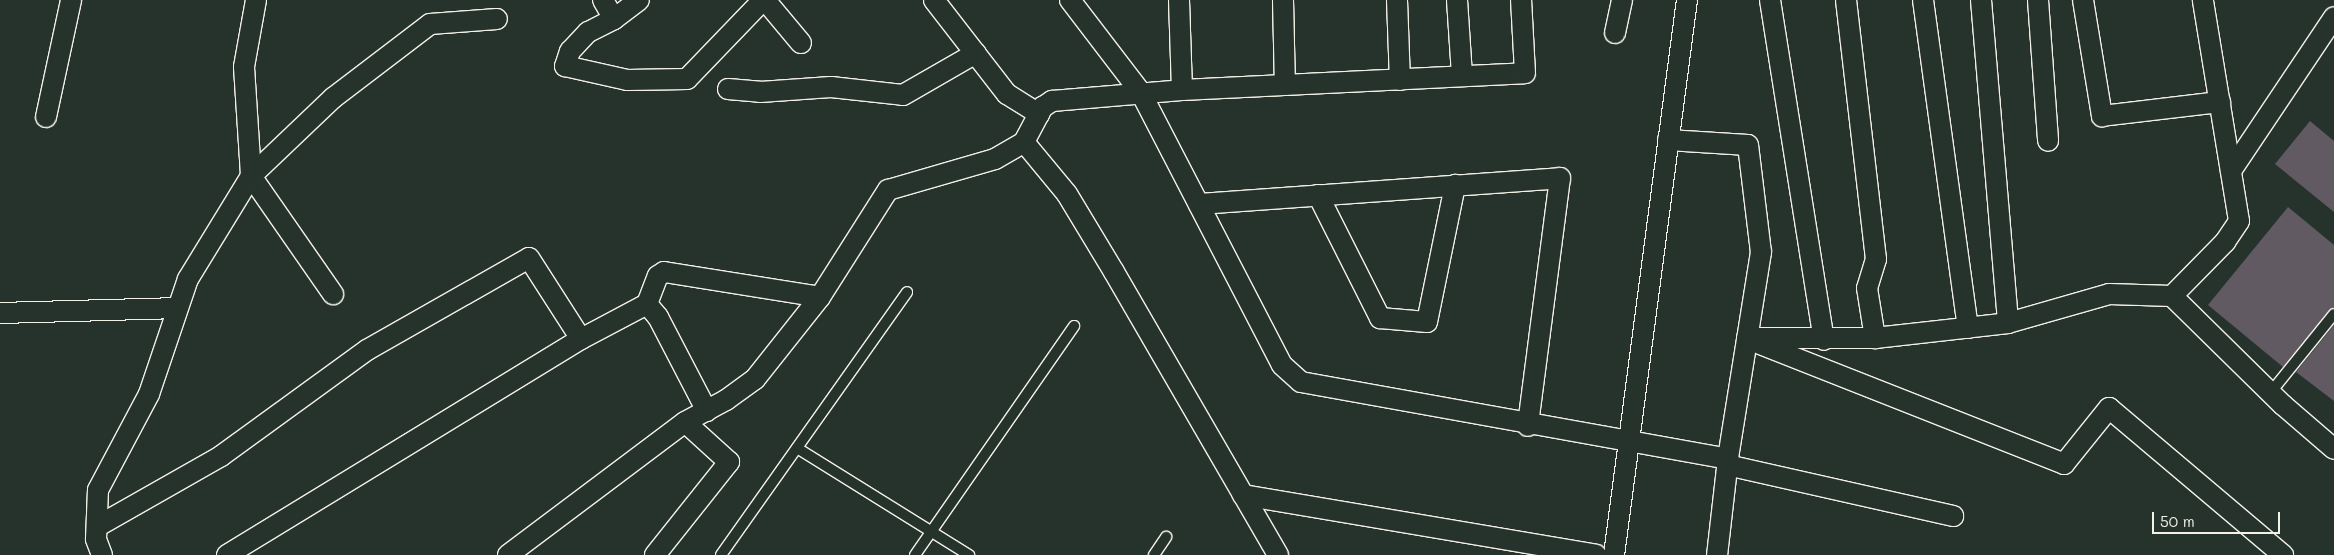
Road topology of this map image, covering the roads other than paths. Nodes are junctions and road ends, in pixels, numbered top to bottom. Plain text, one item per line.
1 (70, 0) edge
2 (256, 0) edge
3 (603, 0) edge
4 (639, 0) edge
5 (764, 0) edge
6 (934, 0) edge
7 (1070, 0) edge
8 (1283, 0) edge
9 (1397, 0) edge
10 (1457, 0) edge
11 (1521, 0) edge
12 (1622, 0) edge
13 (1687, 0) edge
14 (1770, 0) edge
15 (1846, 0) edge
16 (1923, 0) edge
17 (1981, 0) edge
18 (2038, 0) edge
19 (2084, 0) edge
20 (2203, 0) edge
21 (1176, 4) edge
22 (2334, 17) edge
23 (497, 19) dead end
24 (614, 19) junction
25 (1615, 33) dead end
26 (801, 43) dead end
27 (976, 53) junction
28 (1462, 76) junction
29 (1400, 80) junction
30 (1285, 85) junction
31 (728, 89) dead end
32 (1182, 90) junction
33 (1141, 93) junction
34 (2220, 102) junction
35 (1039, 114) junction
36 (46, 116) dead end
37 (1668, 140) junction
38 (2048, 141) dead end
39 (1024, 142) junction
40 (2231, 171) junction
41 (251, 176) junction
42 (1455, 185) junction
43 (1318, 195) junction
44 (1199, 204) junction
45 (907, 292) dead end
46 (333, 294) dead end
47 (2172, 296) junction
48 (820, 297) junction
49 (647, 304) junction
50 (175, 308) junction
51 (0, 314) edge
52 (2334, 314) edge
53 (2008, 323) junction
54 (1074, 326) dead end
55 (1968, 328) junction
56 (1747, 338) junction
57 (1875, 338) junction
58 (581, 339) junction
59 (1824, 340) junction
60 (2271, 392) junction
61 (707, 411) junction
62 (685, 422) junction
63 (1528, 426) junction
64 (1629, 441) junction
65 (797, 448) junction
66 (2334, 449) edge
67 (1728, 462) junction
68 (1243, 495) junction
69 (1953, 516) dead end
70 (98, 526) junction
71 (932, 529) junction
72 (1166, 537) dead end
73 (515, 553) edge
74 (102, 555) edge
75 (226, 555) edge
76 (655, 555) edge
77 (721, 555) edge
78 (915, 555) edge
79 (968, 555) edge
80 (1154, 555) edge
81 (1278, 555) edge
82 (1596, 555) edge
83 (1614, 555) edge
84 (1717, 555) edge
85 (2283, 555) edge

1 - 36 street
2 - 41 street
3 - 24 street
4 - 24 street
5 - 24 street
5 - 26 street
6 - 27 street
7 - 33 street
8 - 30 street
9 - 29 street
10 - 28 street
11 - 28 street
12 - 25 street
13 - 37 street
14 - 59 street
15 - 57 street
16 - 55 street
17 - 53 street
18 - 38 street
19 - 34 street
20 - 34 street
21 - 32 street
22 - 40 street
23 - 41 street
27 - 31 street
27 - 35 street
28 - 29 street
29 - 30 street
30 - 32 street
32 - 33 street
33 - 35 street
33 - 44 street
34 - 40 street
35 - 39 street
37 - 56 street
37 - 64 street
39 - 48 street
39 - 68 street
40 - 47 street
41 - 46 street
41 - 50 street
42 - 43 street
42 - 43 street
42 - 63 street
43 - 44 street
44 - 63 street
45 - 65 lane
47 - 53 street
47 - 60 street
48 - 49 street
48 - 61 street
49 - 58 street
49 - 61 street
50 - 51 street
50 - 70 street
52 - 60 lane
53 - 55 street
54 - 71 lane
55 - 57 street
56 - 59 street
56 - 67 street
56 - 85 street
57 - 59 street
58 - 70 street
58 - 75 street
60 - 66 street
61 - 62 street
62 - 73 street
62 - 76 street
63 - 64 street
64 - 67 street
64 - 83 street
65 - 71 lane
65 - 77 lane
67 - 69 street
67 - 84 street
68 - 81 street
68 - 82 street
70 - 74 street
71 - 78 lane
71 - 79 lane
72 - 80 lane

